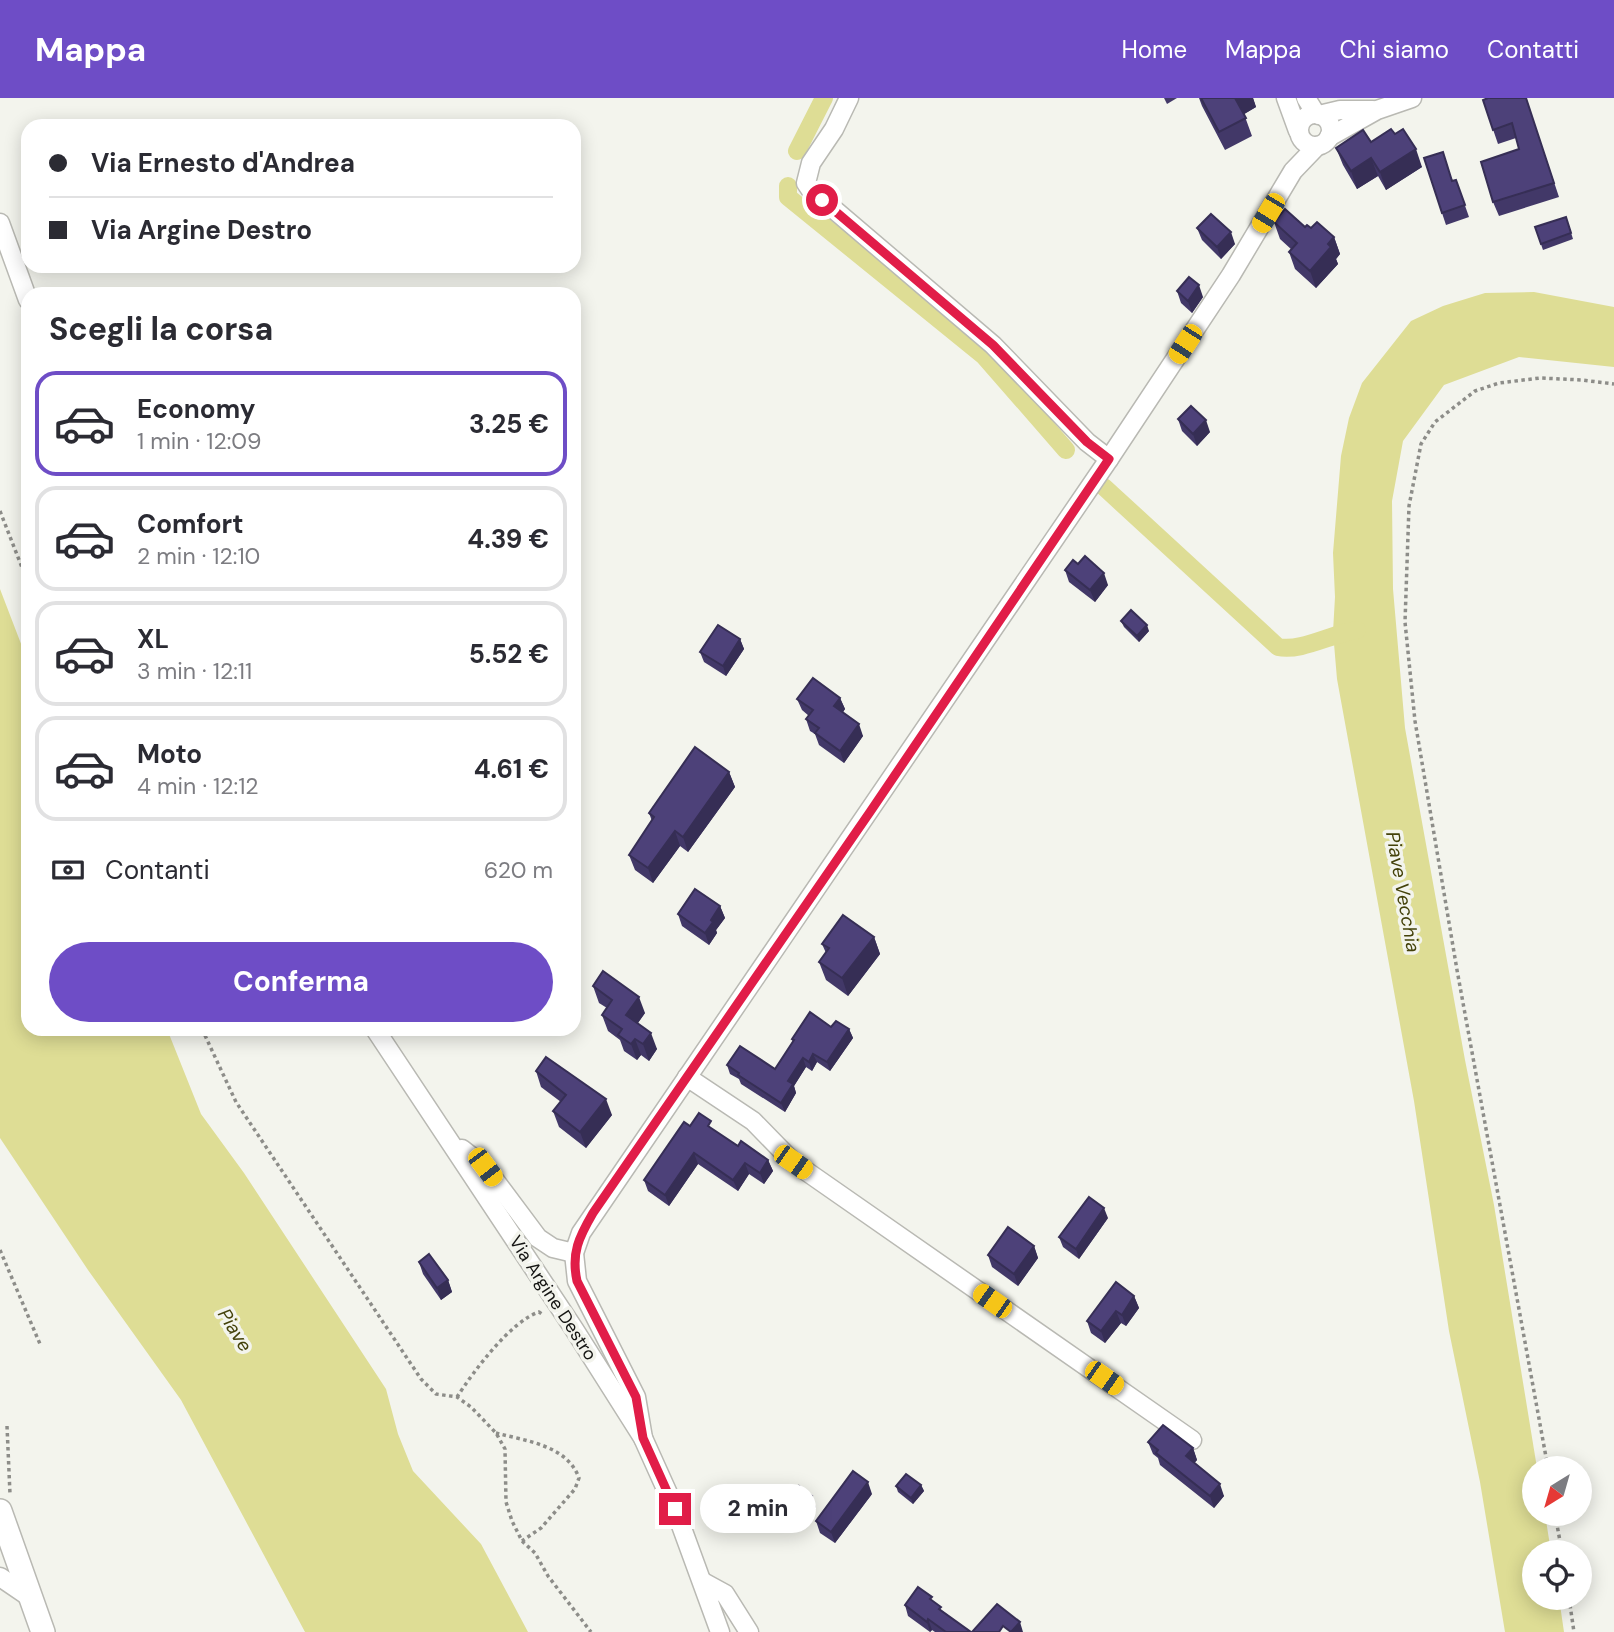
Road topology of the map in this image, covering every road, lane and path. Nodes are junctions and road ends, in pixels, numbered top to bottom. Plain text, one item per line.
1 (849, 98) edge
2 (1286, 98) edge
3 (1306, 98) edge
4 (1412, 98) edge
5 (1377, 110) junction
6 (1317, 115) junction
7 (1299, 134) junction
8 (1323, 142) junction
9 (1293, 171) junction
10 (0, 223) edge
11 (23, 287) edge
12 (1614, 384) edge
13 (1109, 459) junction
14 (0, 511) edge
15 (21, 565) edge
16 (205, 1036) edge
17 (380, 1036) edge
18 (687, 1077) junction
19 (447, 1136) junction
20 (0, 1250) edge
21 (574, 1253) junction
22 (547, 1319) dead end
23 (40, 1344) dead end
24 (457, 1397) junction
25 (7, 1426) dead end
26 (496, 1433) junction
27 (643, 1438) junction
28 (1192, 1440) dead end
29 (1546, 1456) edge
30 (5, 1507) edge
31 (522, 1541) junction
32 (0, 1577) edge
33 (703, 1582) junction
34 (31, 1598) junction
35 (1571, 1610) edge
36 (43, 1632) edge
37 (591, 1632) edge
38 (720, 1632) edge
39 (748, 1632) edge
40 (1574, 1632) edge

1 - 13 street
2 - 7 street
3 - 6 street
4 - 5 street
5 - 6 street
5 - 8 street
6 - 7 street
6 - 8 street
7 - 8 street
7 - 9 street
8 - 9 street
9 - 13 street
10 - 11 street
12 - 29 path
13 - 18 street
14 - 15 path
16 - 24 path
17 - 19 street, Via Argine Destro
18 - 21 street
18 - 28 street
19 - 21 street
19 - 27 street, Via Argine Destro
20 - 23 path
21 - 27 street
22 - 24 path
24 - 26 path
25 - 30 path
26 - 31 path
26 - 31 path
27 - 33 street, Via Argine Destro
30 - 34 main road
31 - 37 path
32 - 34 street
33 - 38 street, Via Argine Destro
33 - 39 street
34 - 36 main road
35 - 40 path

